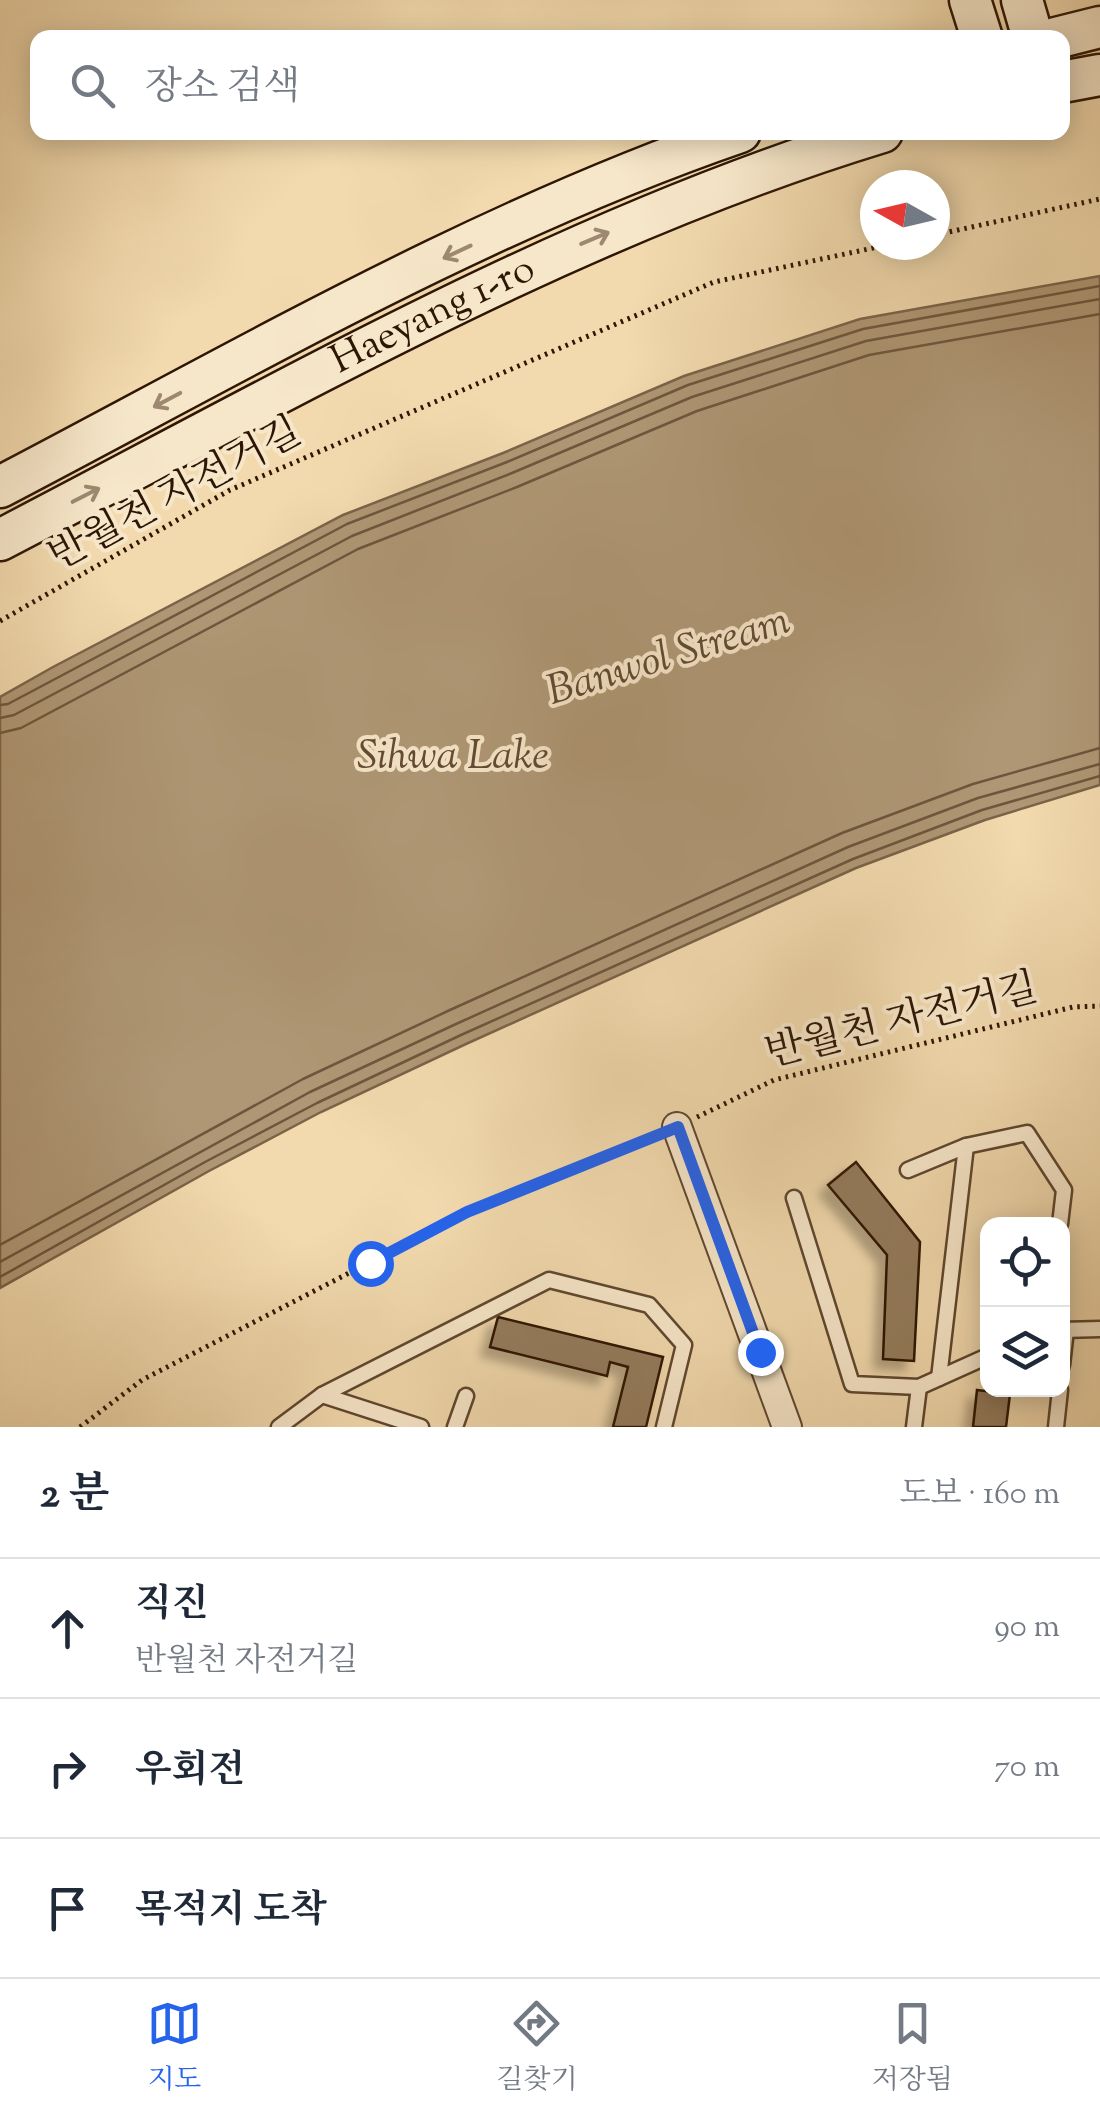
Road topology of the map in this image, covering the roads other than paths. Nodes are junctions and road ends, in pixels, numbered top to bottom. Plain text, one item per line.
1 (970, 0) edge
2 (1022, 0) edge
3 (1100, 27) edge
4 (979, 30) edge
5 (1030, 30) edge
6 (1070, 34) edge
7 (1100, 74) edge
8 (1070, 80) edge
9 (717, 140) edge
10 (859, 140) edge
11 (0, 487) edge
12 (0, 540) edge
13 (678, 1127) road end
14 (966, 1146) junction
15 (908, 1170) dead end
16 (794, 1198) dead end
17 (1061, 1217) edge
18 (1100, 1329) edge
19 (1070, 1330) edge
20 (980, 1360) edge
21 (939, 1378) junction
22 (918, 1387) junction
23 (322, 1395) junction
24 (466, 1396) dead end
25 (1059, 1397) edge
26 (278, 1427) edge
27 (421, 1427) edge
28 (456, 1427) edge
29 (664, 1427) edge
30 (787, 1427) edge
31 (914, 1427) edge
32 (1056, 1427) edge

1 - 4 street
2 - 5 street
3 - 6 street
7 - 8 street
9 -> 11 street, Haeyang 1-ro
12 -> 10 street, Haeyang 1-ro
13 - 30 street
14 - 15 lane
14 - 17 lane
14 - 21 lane
16 - 22 lane
18 - 19 lane
20 - 21 lane
21 - 22 lane
22 - 31 lane
23 - 26 lane
23 - 27 lane
23 - 29 lane
24 - 28 lane
25 - 32 lane

